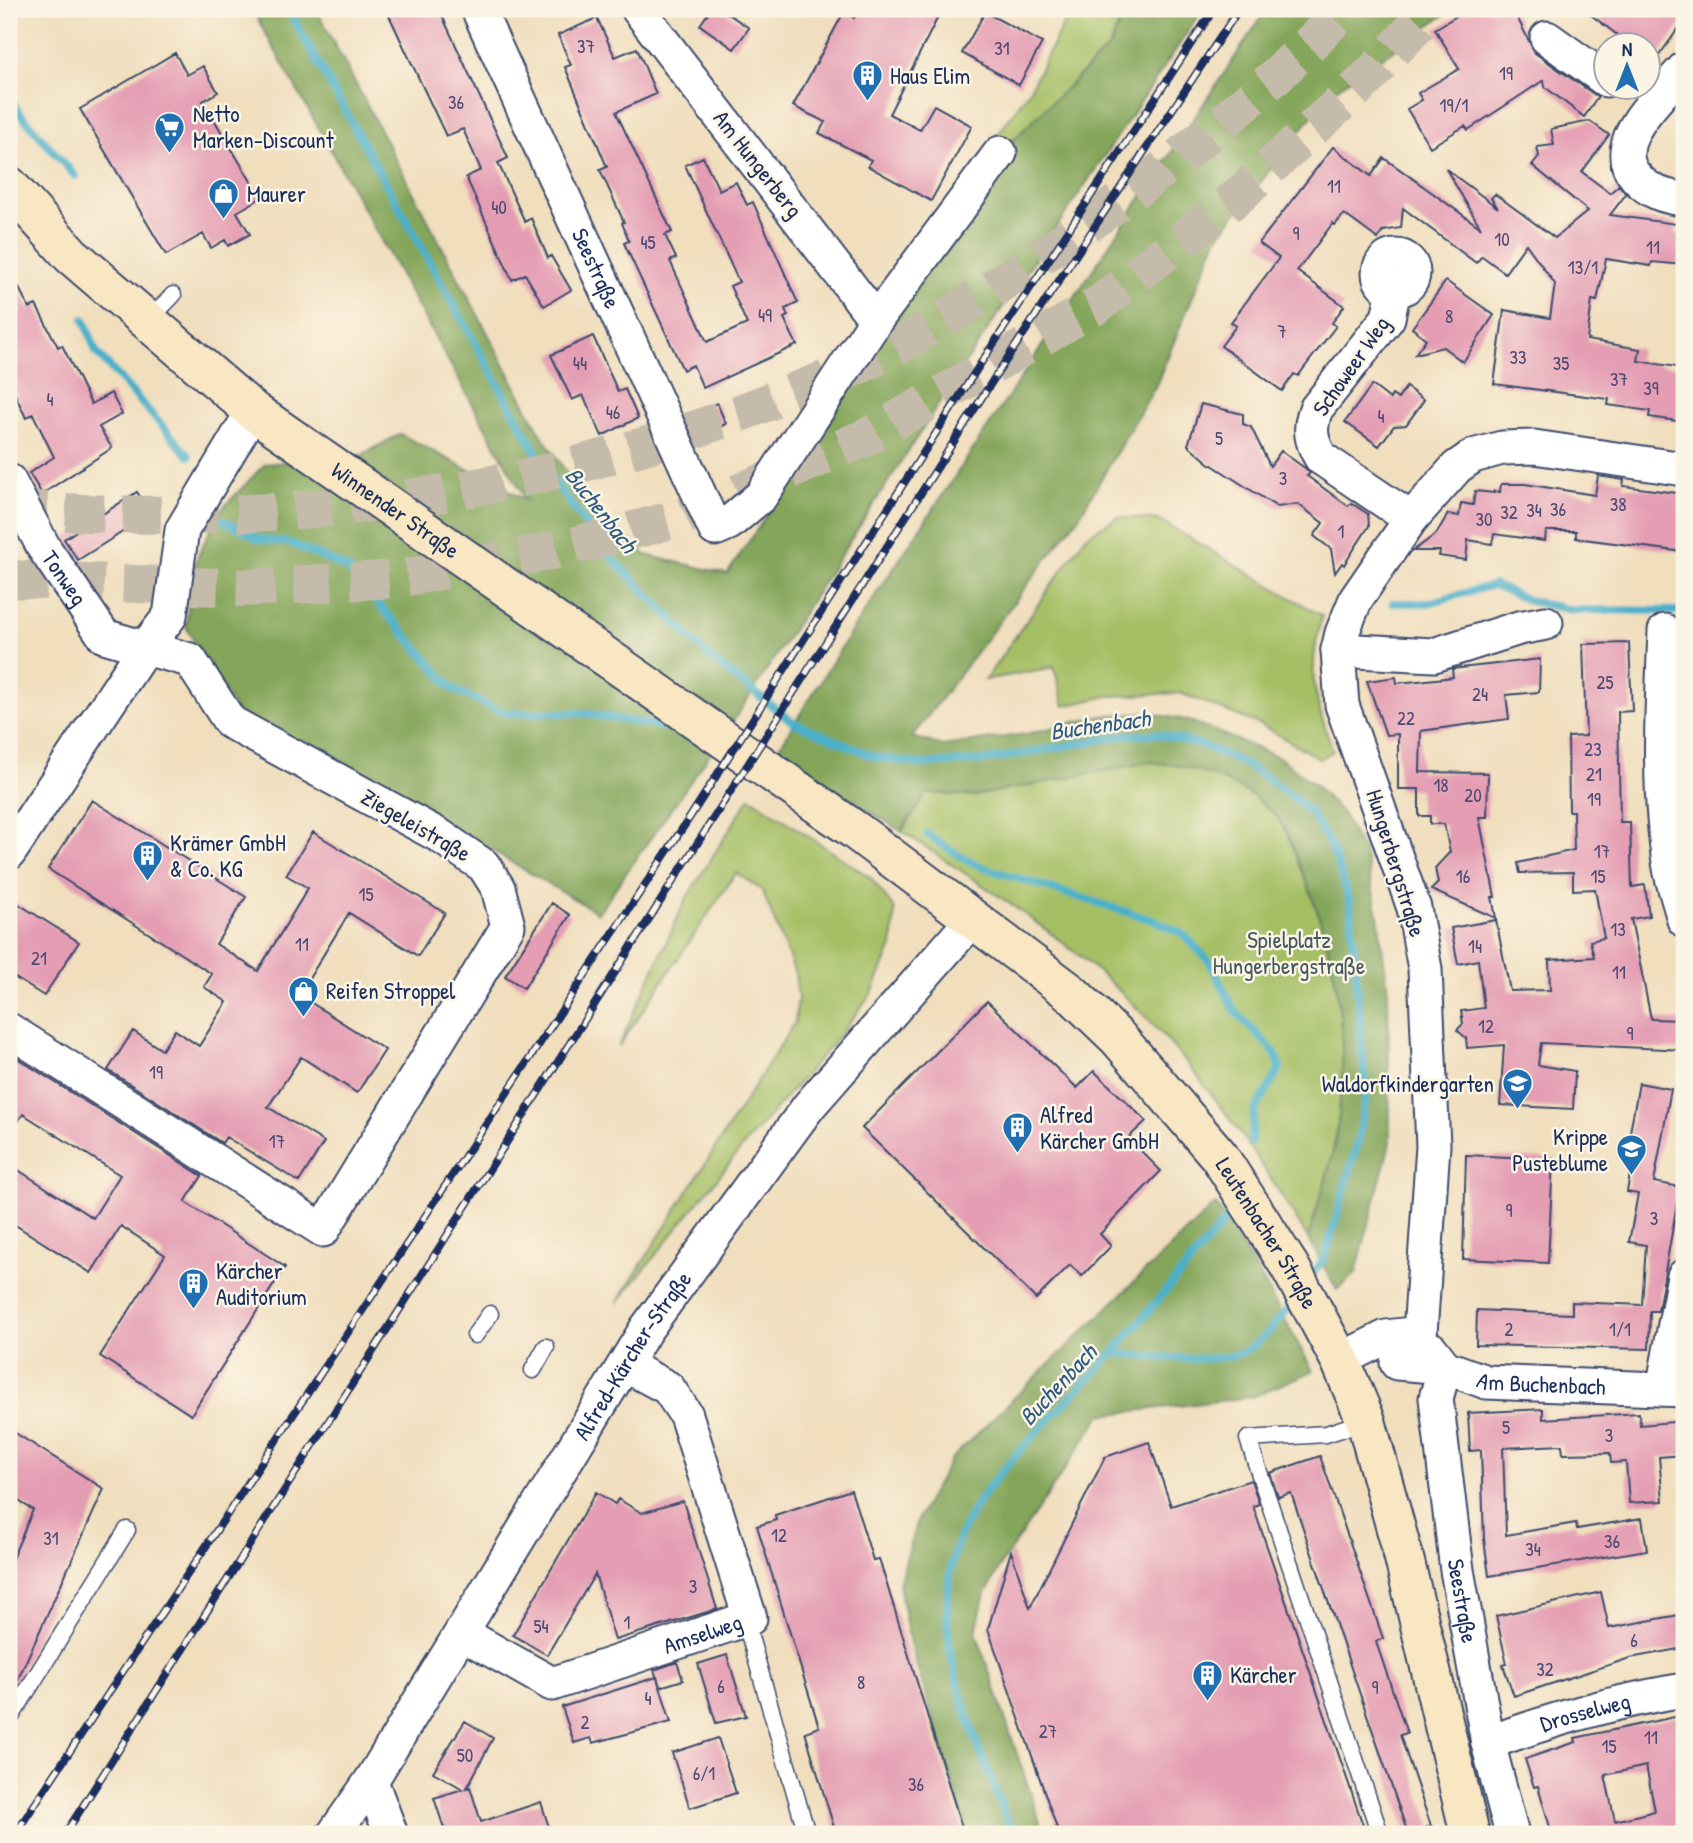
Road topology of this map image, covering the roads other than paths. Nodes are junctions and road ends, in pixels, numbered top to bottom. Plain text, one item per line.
1 (478, 9) edge
2 (638, 9) edge
3 (1547, 38) dead end
4 (1684, 69) edge
5 (1592, 71) edge
6 (1635, 102) edge
7 (1648, 111) junction
8 (1000, 153) dead end
9 (9, 186) edge
10 (1684, 200) edge
11 (1394, 289) dead end
12 (173, 295) dead end
13 (876, 320) junction
14 (147, 323) junction
15 (253, 411) junction
16 (1684, 469) edge
17 (9, 481) edge
18 (1411, 519) junction
19 (1546, 623) dead end
20 (1674, 631) edge
21 (145, 648) junction
22 (1338, 650) junction
23 (811, 798) joint
24 (9, 853) edge
25 (973, 919) junction
26 (1684, 920) edge
27 (9, 1030) edge
28 (1684, 1276) edge
29 (490, 1314) dead end
30 (1420, 1333) junction
31 (475, 1335) dead end
32 (546, 1347) dead end
33 (1397, 1363) junction
34 (625, 1365) junction
35 (533, 1370) dead end
36 (1345, 1372) junction
37 (1440, 1382) junction
38 (1674, 1390) edge
39 (1366, 1421) junction
40 (127, 1530) dead end
41 (746, 1620) junction
42 (463, 1634) junction
43 (1684, 1690) edge
44 (9, 1720) edge
45 (1488, 1743) junction
46 (371, 1781) junction
47 (334, 1834) edge
48 (391, 1834) edge
49 (807, 1834) edge
50 (1380, 1834) edge
51 (1470, 1834) edge
52 (1512, 1834) edge

1 - 13 street, Seestraße
2 - 13 street, Am Hungerberg
3 - 5 street
4 - 7 street
6 - 7 street
7 - 10 street
8 - 13 street
9 - 14 street, Winnender Straße
11 - 18 street, Schoweer Weg
12 - 14 lane
14 - 15 street, Winnender Straße
15 - 21 street
15 - 23 street, Winnender Straße
16 - 18 street, Hungerbergstraße
17 - 21 street, Tonweg
18 - 22 street, Hungerbergstraße
19 - 22 street
20 - 26 street
21 - 24 street
21 - 27 street, Ziegeleistraße
22 - 30 street, Hungerbergstraße
23 - 25 street, Leutenbacher Straße
25 - 34 street, Alfred-Kärcher-Straße
25 - 36 street, Leutenbacher Straße
28 - 38 street
29 - 31 lane
30 - 33 street
30 - 36 street
30 - 37 street, Am Buchenbach
32 - 35 lane
33 - 36 street
33 - 37 street
34 - 41 street, Amselweg
34 - 42 street, Alfred-Kärcher-Straße
36 - 39 street, Leutenbacher Straße
37 - 38 street, Am Buchenbach
37 - 45 street, Seestraße
39 - 50 lane
39 - 51 street, Leutenbacher Straße
40 - 44 lane
41 - 42 street, Amselweg
41 - 49 lane
42 - 46 street, Alfred-Kärcher-Straße
43 - 45 street, Drosselweg
45 - 52 street, Seestraße
46 - 47 street, Alfred-Kärcher-Straße
46 - 48 street

